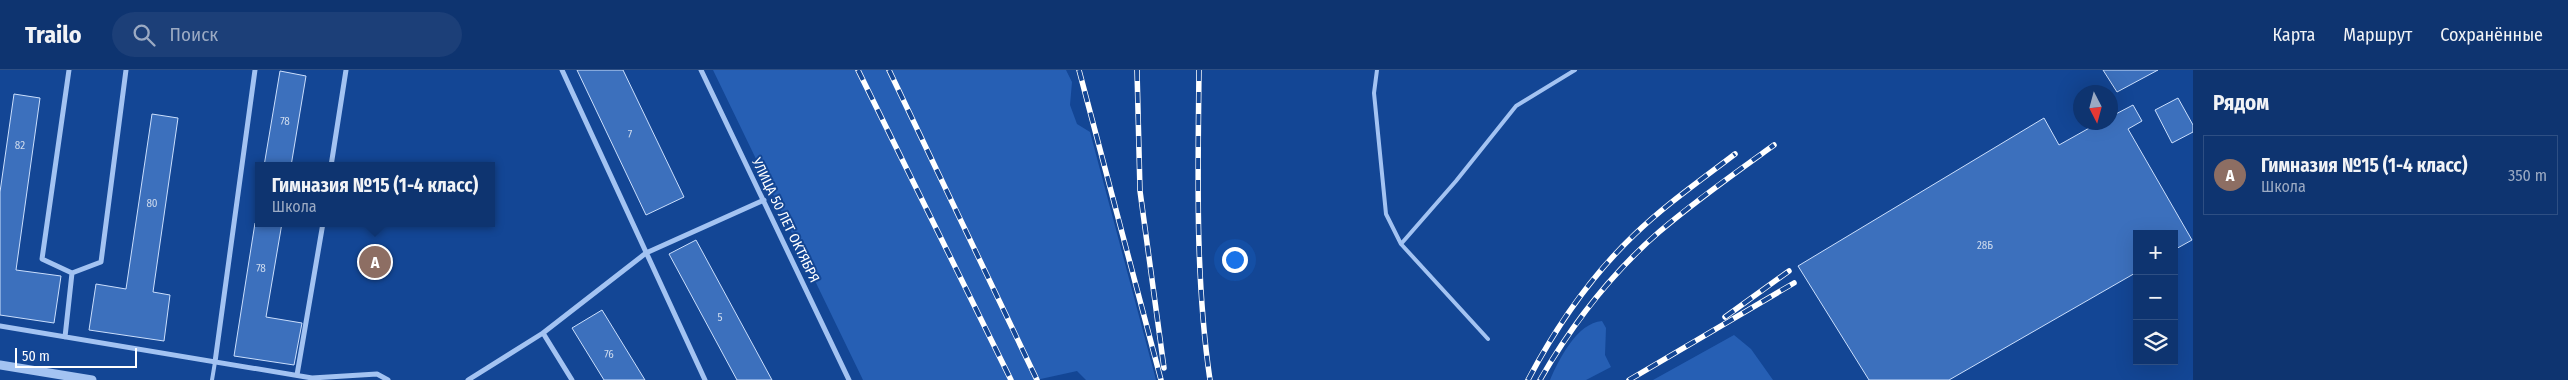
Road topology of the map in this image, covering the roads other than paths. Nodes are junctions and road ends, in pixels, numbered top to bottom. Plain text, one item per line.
1 (69, 70) edge
2 (126, 70) edge
3 (255, 70) edge
4 (346, 70) edge
5 (562, 70) edge
6 (701, 70) edge
7 (1377, 70) edge
8 (1574, 70) edge
9 (332, 162) edge
10 (764, 200) junction
11 (322, 227) edge
12 (1401, 244) junction
13 (646, 253) junction
14 (72, 273) junction
15 (0, 326) edge
16 (543, 333) junction
17 (65, 337) junction
18 (1488, 340) dead end
19 (216, 362) junction
20 (0, 365) edge
21 (297, 375) junction
22 (92, 380) edge
23 (212, 380) edge
24 (388, 380) edge
25 (468, 380) edge
26 (572, 380) edge
27 (705, 380) edge
28 (849, 380) edge

1 - 14 street
2 - 14 street
3 - 19 street
4 - 9 street
5 - 13 street
6 - 10 street, УЛИЦА 50 ЛЕТ ОКТЯБРЯ
7 - 12 lane
8 - 12 lane
10 - 13 street
10 - 28 street, УЛИЦА 50 ЛЕТ ОКТЯБРЯ
11 - 21 street
12 - 18 lane
13 - 16 street
13 - 27 street
14 - 17 street
15 - 17 street
16 - 25 street
16 - 26 street
17 - 19 street
19 - 21 street
19 - 23 lane
20 - 22 street
21 - 24 street

